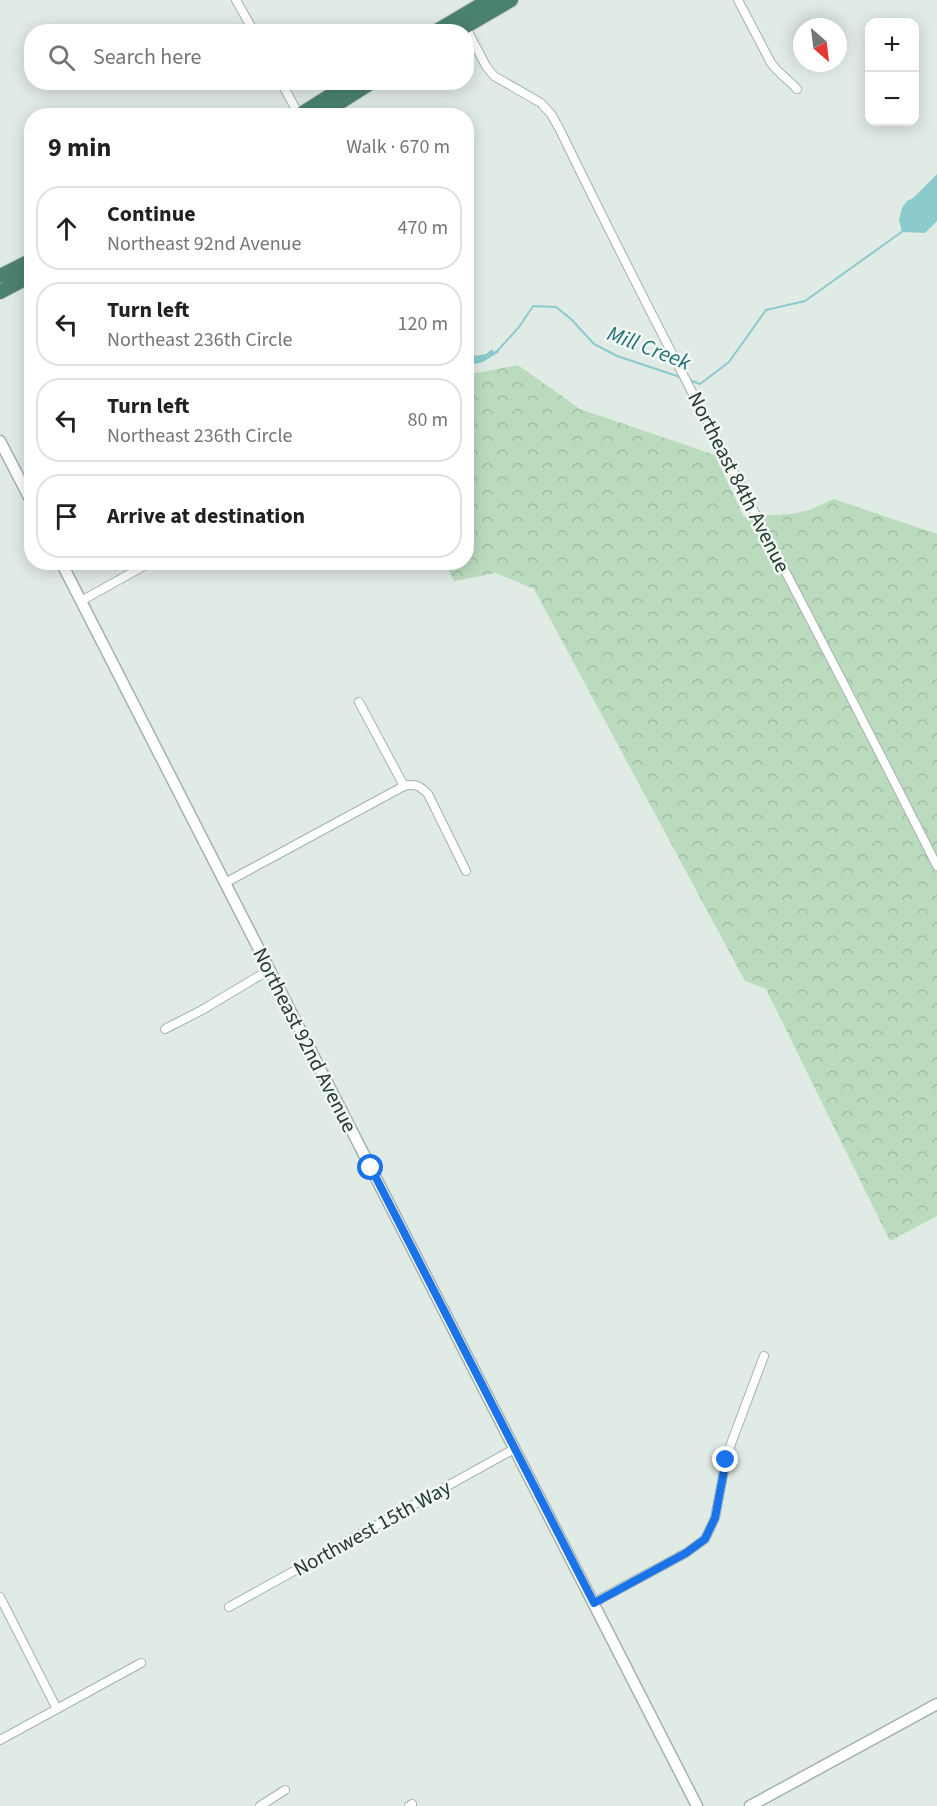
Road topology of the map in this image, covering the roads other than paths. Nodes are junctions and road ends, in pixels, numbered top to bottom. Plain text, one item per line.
1 (236, 0) edge
2 (489, 0) edge
3 (511, 0) edge
4 (738, 0) edge
5 (250, 24) edge
6 (448, 24) edge
7 (470, 24) edge
8 (474, 48) edge
9 (797, 89) dead end
10 (285, 90) edge
11 (339, 90) edge
12 (359, 90) edge
13 (295, 108) edge
14 (310, 108) edge
15 (331, 108) edge
16 (24, 268) edge
17 (24, 271) edge
18 (0, 276) edge
19 (1, 292) edge
20 (0, 441) edge
21 (24, 488) edge
22 (66, 570) edge
23 (137, 570) edge
24 (81, 601) junction
25 (359, 702) dead end
26 (404, 786) junction
27 (937, 866) edge
28 (466, 871) dead end
29 (225, 883) junction
30 (269, 970) junction
31 (165, 1029) dead end
32 (764, 1356) dead end
33 (514, 1449) junction
34 (0, 1597) edge
35 (594, 1603) junction
36 (229, 1607) dead end
37 (141, 1663) dead end
38 (937, 1704) edge
39 (57, 1709) junction
40 (0, 1740) edge
41 (285, 1790) dead end
42 (260, 1806) edge
43 (697, 1806) edge
44 (750, 1806) edge

1 - 5 street
2 - 6 highway
3 - 7 highway
4 - 9 street
8 - 27 street, Northeast 84th Avenue
10 - 13 street
11 - 14 highway
12 - 15 highway
16 - 18 highway
17 - 19 highway
20 - 21 street
22 - 24 street, Northeast 92nd Avenue
23 - 24 street
24 - 29 street, Northeast 92nd Avenue
25 - 26 street
26 - 28 street
26 - 29 street
29 - 30 street, Northeast 92nd Avenue
30 - 31 street
30 - 33 street, Northeast 92nd Avenue
32 - 35 street
33 - 35 street, Northeast 92nd Avenue
33 - 36 street, Northwest 15th Way
34 - 39 street
35 - 43 street, Northeast 92nd Avenue
37 - 39 street
38 - 44 street
39 - 40 street
41 - 42 street

